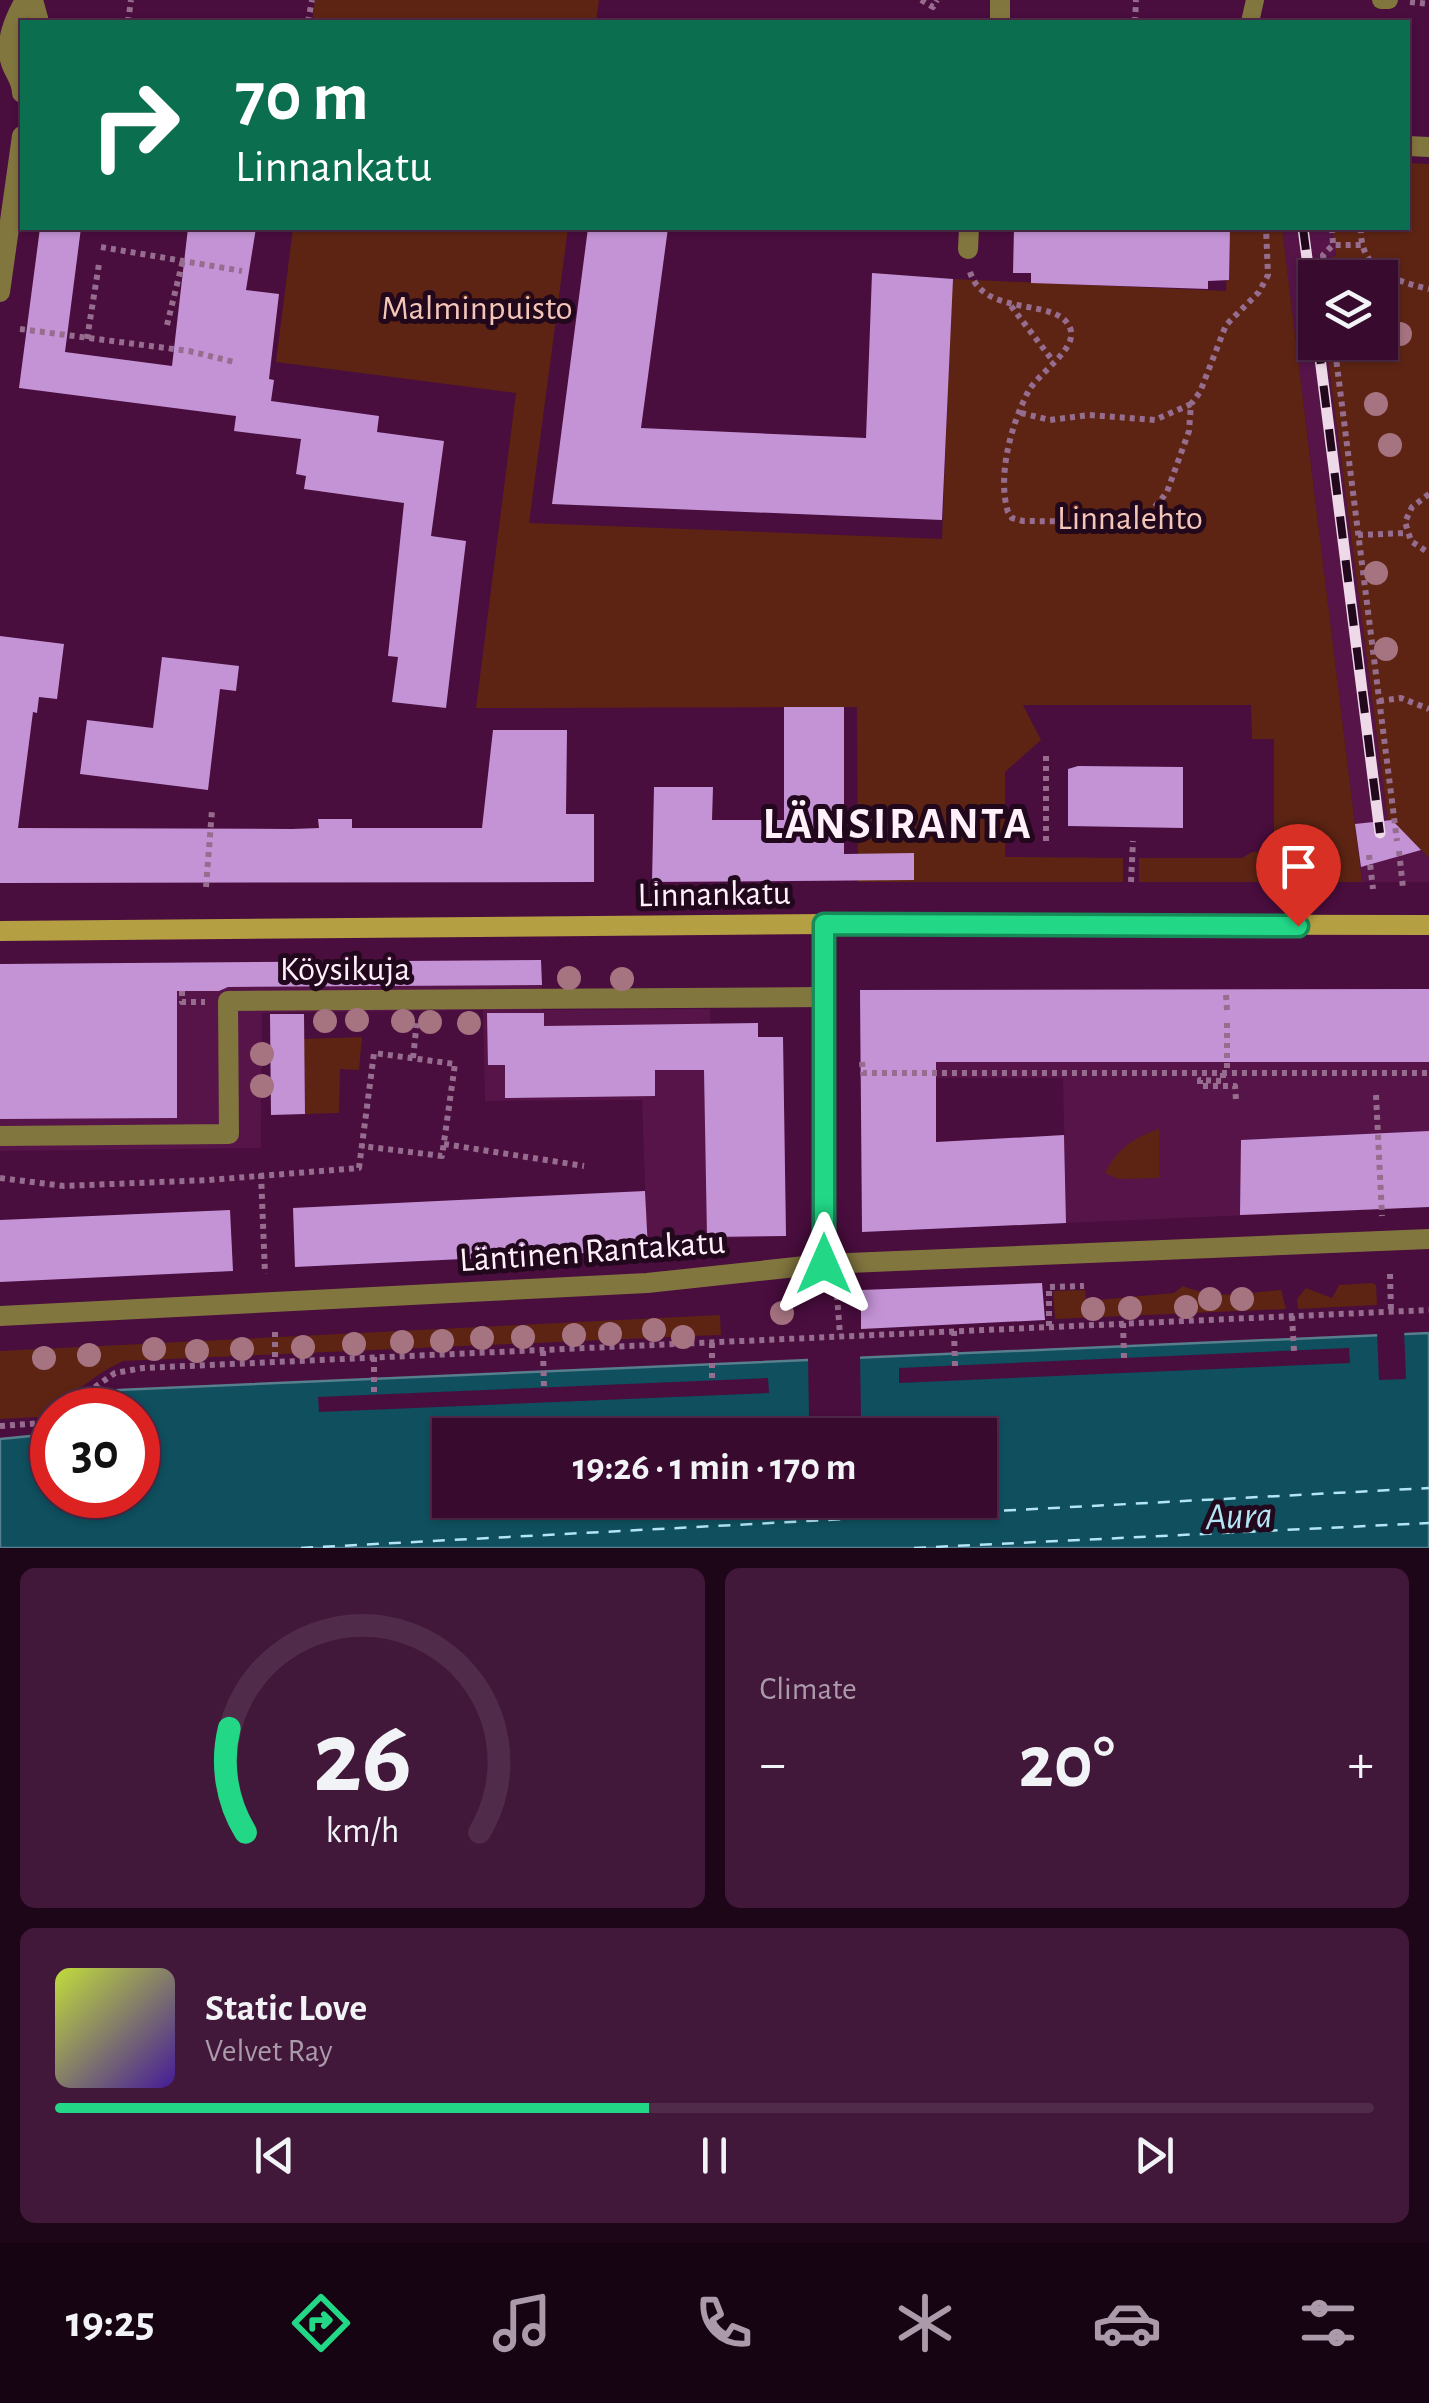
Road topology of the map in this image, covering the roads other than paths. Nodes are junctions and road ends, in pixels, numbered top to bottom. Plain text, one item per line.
1 (29, 0) edge
2 (1381, 0) edge
3 (1389, 0) edge
4 (20, 81) edge
5 (20, 150) edge
6 (969, 230) edge
7 (968, 250) dead end
8 (0, 292) edge
9 (824, 924) junction
10 (1429, 925) edge
11 (0, 931) edge
12 (824, 997) junction
13 (0, 1136) edge
14 (1429, 1239) edge
15 (824, 1264) junction
16 (0, 1316) edge

1 - 4 street
2 - 3 lane
5 - 8 street
6 - 7 street
9 - 10 street, Linnankatu
9 - 11 street, Linnankatu
9 - 12 street
12 - 13 street, Köysikuja
12 - 15 street
14 - 15 street, Läntinen Rantakatu
15 - 16 street, Läntinen Rantakatu

